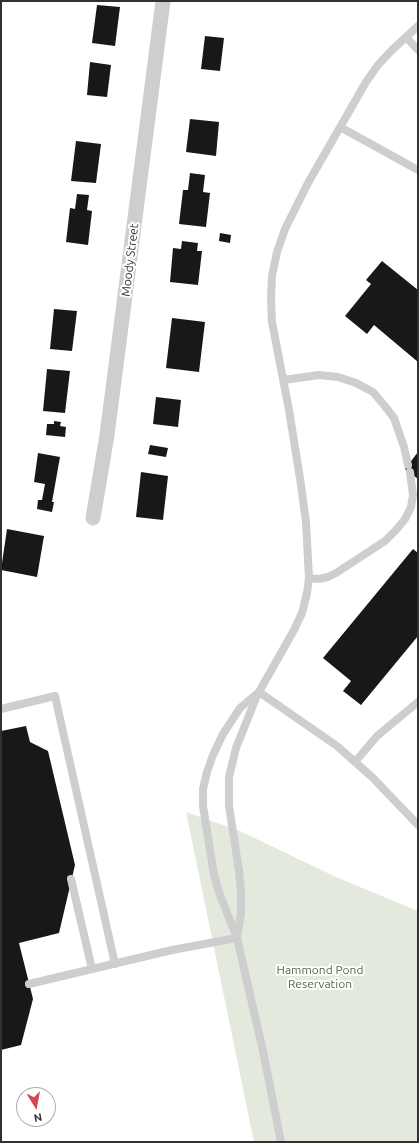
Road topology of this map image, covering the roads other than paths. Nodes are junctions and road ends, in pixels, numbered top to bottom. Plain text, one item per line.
1 (163, 1) edge
2 (418, 26) edge
3 (406, 37) junction
4 (418, 50) edge
5 (340, 127) junction
6 (418, 170) edge
7 (283, 380) junction
8 (93, 518) dead end
9 (309, 578) junction
10 (259, 692) junction
11 (418, 702) edge
12 (1, 709) edge
13 (355, 762) junction
14 (418, 825) edge
15 (71, 879) dead end
16 (237, 938) junction
17 (115, 964) junction
18 (92, 969) junction
19 (29, 984) dead end
20 (281, 1142) edge

1 - 8 street, Moody Street
2 - 3 lane
3 - 4 lane
3 - 5 lane
5 - 6 lane
5 - 7 lane
7 - 9 lane
7 - 9 lane
9 - 10 lane
10 - 13 lane
10 - 16 lane
10 - 16 lane
11 - 13 lane
12 - 17 lane
13 - 14 lane
15 - 18 lane
16 - 17 lane
16 - 20 lane
17 - 18 lane
18 - 19 lane

